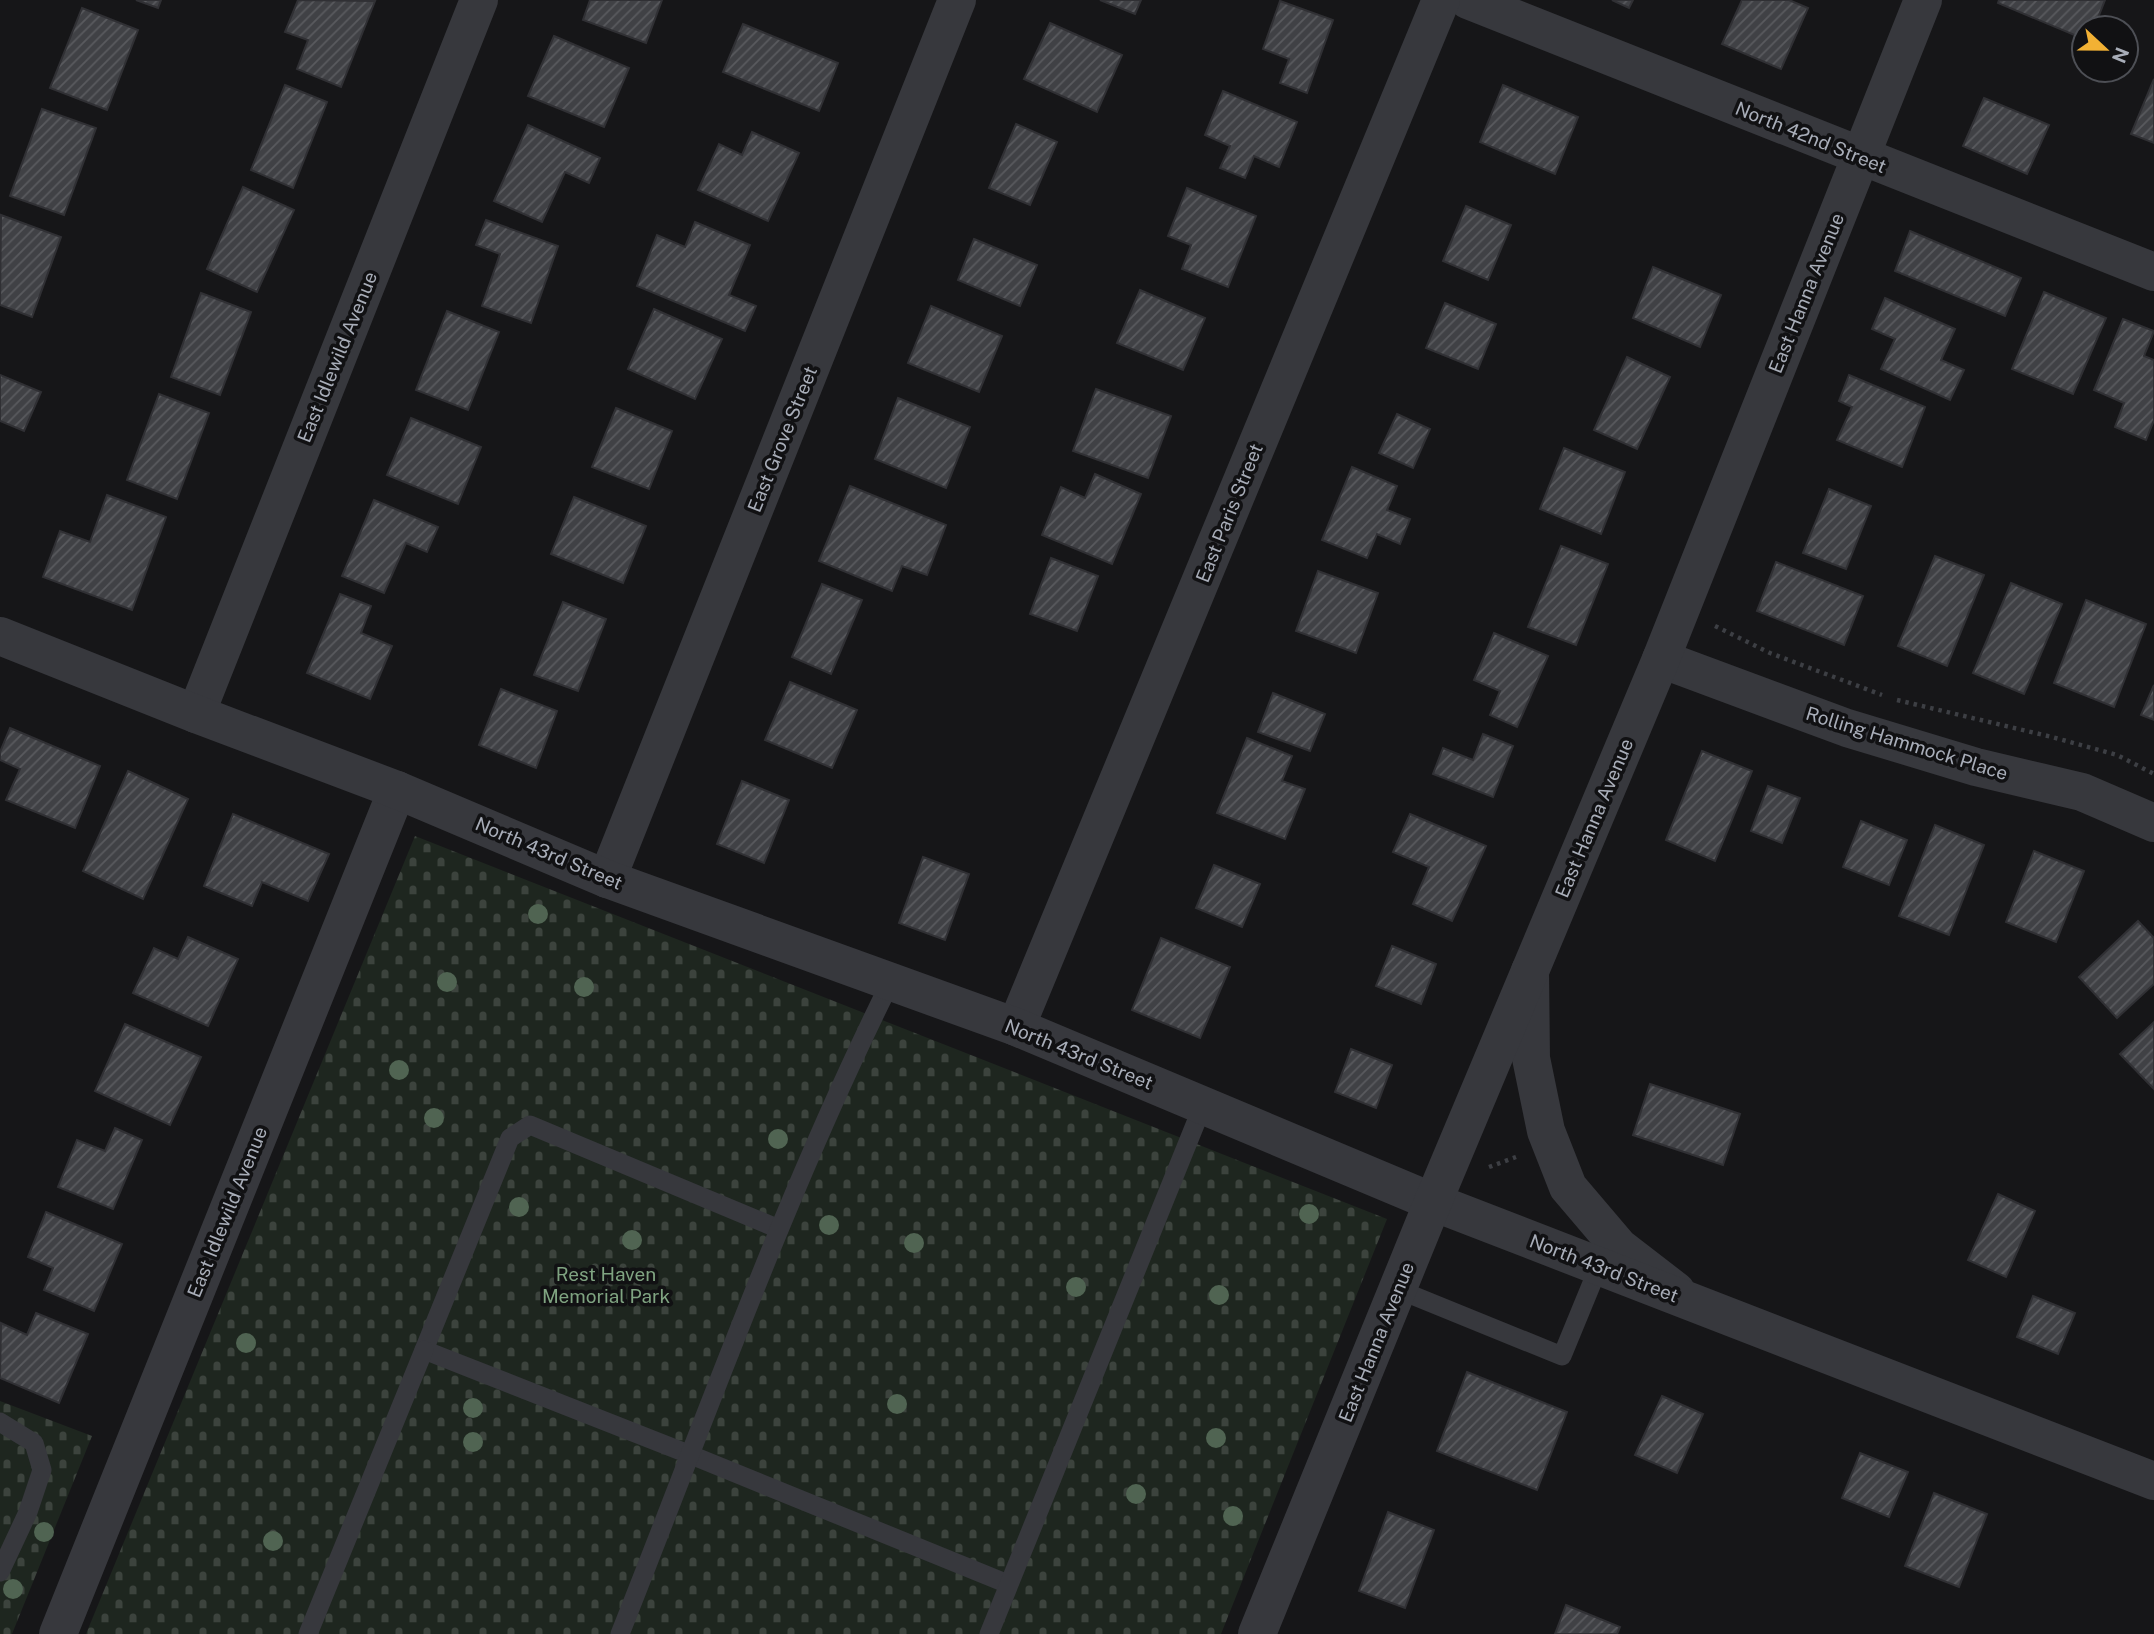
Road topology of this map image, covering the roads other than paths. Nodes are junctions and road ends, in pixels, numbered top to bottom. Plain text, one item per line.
1 (478, 0) edge
2 (957, 0) edge
3 (1441, 0) edge
4 (1468, 0) edge
5 (1923, 0) edge
6 (1859, 157) junction
7 (2154, 272) edge
8 (0, 636) edge
9 (1661, 659) junction
10 (196, 715) junction
11 (397, 790) junction
12 (2154, 823) edge
13 (607, 879) junction
14 (1530, 971) junction
15 (891, 981) junction
16 (1016, 1027) junction
17 (1203, 1105) junction
18 (1433, 1202) junction
19 (779, 1229) junction
20 (1598, 1266) junction
21 (1397, 1289) junction
22 (1691, 1302) junction
23 (424, 1350) junction
24 (0, 1422) edge
25 (691, 1455) junction
26 (2154, 1481) edge
27 (0, 1572) edge
28 (1008, 1584) junction
29 (58, 1634) edge
30 (308, 1634) edge
31 (620, 1634) edge
32 (989, 1634) edge
33 (1257, 1634) edge

1 - 10 street, East Idlewild Avenue
2 - 13 street, East Grove Street
3 - 16 street, East Paris Street
4 - 6 street, North 42nd Street
5 - 6 street, East Hanna Avenue
6 - 7 street, North 42nd Street
6 - 9 street, East Hanna Avenue
8 - 10 street, North 43rd Street
9 - 12 street, Rolling Hammock Place
9 - 14 street, East Hanna Avenue
10 - 11 street, North 43rd Street
11 - 13 street, North 43rd Street
11 - 29 street, East Idlewild Avenue
13 - 15 street, North 43rd Street
14 - 18 street, East Hanna Avenue
14 - 22 street
15 - 16 street, North 43rd Street
15 - 19 lane
16 - 17 street, North 43rd Street
17 - 18 street, North 43rd Street
17 - 28 lane
18 - 20 street, North 43rd Street
18 - 21 street, East Hanna Avenue
19 - 23 lane
19 - 25 lane
20 - 21 lane
20 - 22 street, North 43rd Street
21 - 33 street, East Hanna Avenue
22 - 26 street, North 43rd Street
23 - 25 lane
23 - 30 lane
24 - 27 lane
25 - 28 lane
25 - 31 lane
28 - 32 lane

